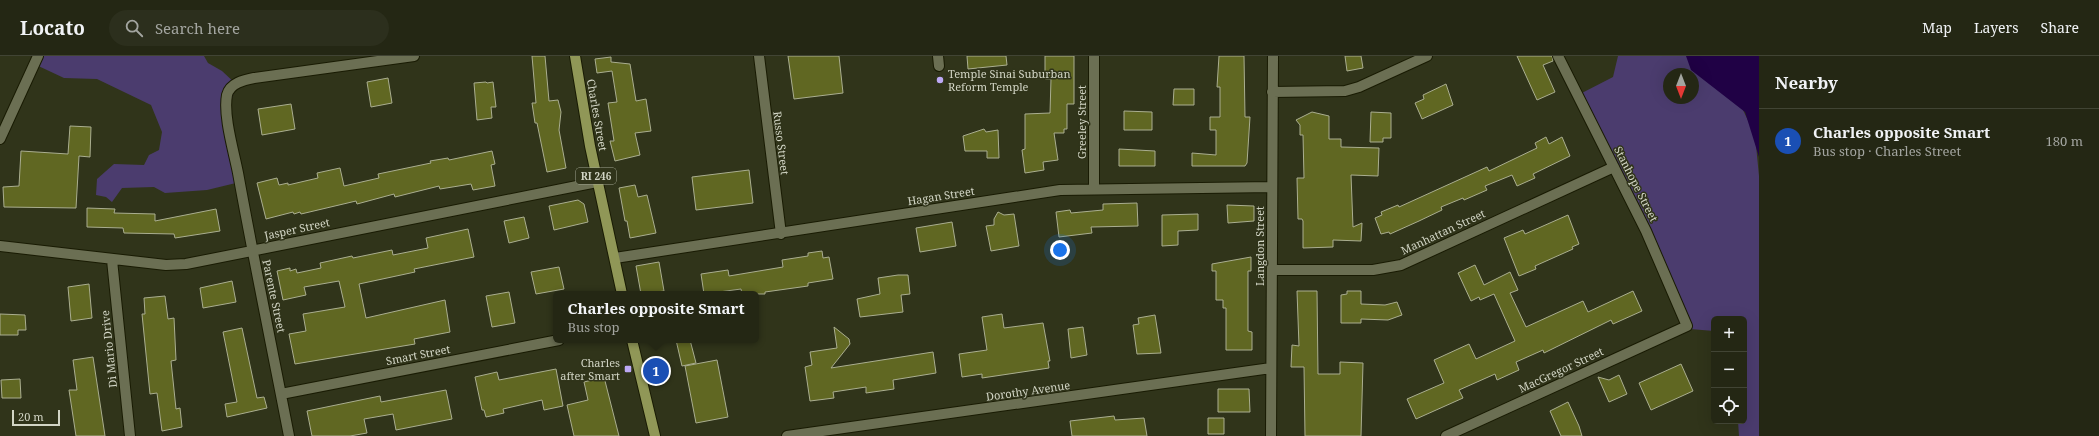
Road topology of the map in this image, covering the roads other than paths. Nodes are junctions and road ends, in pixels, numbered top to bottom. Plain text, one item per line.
1 (38, 56) edge
2 (414, 56) edge
3 (576, 56) edge
4 (759, 56) edge
5 (1094, 56) edge
6 (1273, 56) edge
7 (1427, 56) edge
8 (1558, 56) edge
9 (1272, 92) junction
10 (0, 139) edge
11 (1614, 167) junction
12 (597, 182) junction
13 (1272, 187) junction
14 (1094, 188) junction
15 (780, 234) junction
16 (0, 246) edge
17 (252, 251) junction
18 (615, 258) junction
19 (112, 260) junction
20 (1272, 270) junction
21 (621, 291) edge
22 (1686, 326) joint
23 (553, 341) edge
24 (633, 343) edge
25 (1271, 368) junction
26 (281, 394) junction
27 (130, 436) edge
28 (289, 436) edge
29 (656, 436) edge
30 (787, 436) edge
31 (1271, 436) edge
32 (1446, 436) edge

1 - 10 street
2 - 17 street, Parente Street
3 - 12 main road, Charles Street / RI 246
4 - 15 street, Russo Street
5 - 14 street, Greeley Street
6 - 9 street, Langdon Street
7 - 9 street
8 - 11 street, Stanhope Street
9 - 13 street, Langdon Street
11 - 20 street, Manhattan Street
11 - 22 street, Stanhope Street
12 - 17 street, Jasper Street
12 - 18 main road, Charles Street / RI 246
13 - 14 street, Hagan Street
13 - 20 street, Langdon Street
14 - 15 street, Hagan Street
15 - 18 street, Hagan Street
16 - 19 street, Jasper Street
17 - 19 street, Jasper Street
17 - 26 street, Parente Street
18 - 21 main road, Charles Street / RI 246
19 - 27 street, Di Mario Drive
20 - 25 street, Langdon Street
22 - 32 street, MacGregor Street
23 - 26 street, Smart Street
24 - 29 main road
25 - 30 street, Dorothy Avenue
25 - 31 street, Langdon Street
26 - 28 street, Parente Street

